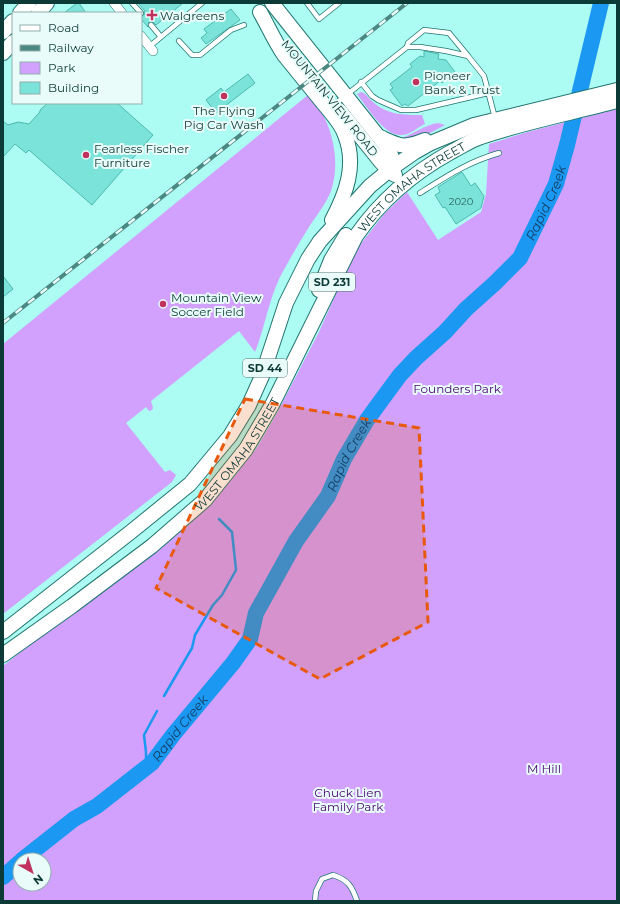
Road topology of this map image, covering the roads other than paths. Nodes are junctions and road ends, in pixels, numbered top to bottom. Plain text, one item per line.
1 (47, 3) edge
2 (114, 3) edge
3 (132, 3) edge
4 (202, 3) edge
5 (307, 3) edge
6 (339, 3) edge
7 (264, 5) edge
8 (39, 12) edge
9 (121, 12) edge
10 (140, 12) edge
11 (12, 22) edge
12 (151, 25) dead end
13 (244, 25) dead end
14 (3, 32) edge
15 (142, 37) edge
16 (161, 37) junction
17 (179, 41) dead end
18 (12, 43) edge
19 (407, 47) junction
20 (151, 48) joint
21 (3, 53) edge
22 (468, 56) junction
23 (362, 82) junction
24 (617, 90) edge
25 (488, 93) junction
26 (346, 95) junction
27 (617, 102) edge
28 (335, 104) junction
29 (519, 120) junction
30 (474, 125) junction
31 (497, 126) junction
32 (379, 137) junction
33 (499, 153) dead end
34 (392, 166) junction
35 (416, 174) junction
36 (420, 193) dead end
37 (320, 241) junction
38 (289, 369) junction
39 (3, 632) edge
40 (3, 655) edge
41 (315, 901) edge
42 (357, 901) edge

1 - 8 main road
2 - 9 street
3 - 10 lane
4 - 16 lane
5 - 6 lane
7 - 26 main road, MOUNTAIN VIEW ROAD
7 - 28 main road, MOUNTAIN VIEW ROAD
7 - 37 main road, SD 44
11 - 14 main road
12 - 16 lane
13 - 17 lane
15 - 20 street
16 - 20 lane
18 - 21 main road
19 - 22 lane
19 - 22 lane
19 - 23 lane
22 - 25 lane
23 - 25 lane
23 - 26 lane
24 - 29 main road, WEST OMAHA STREET / SD 231
25 - 31 lane
26 - 28 lane
26 - 32 main road, MOUNTAIN VIEW ROAD
27 - 29 main road, WEST OMAHA STREET / SD 231
28 - 34 main road, MOUNTAIN VIEW ROAD
29 - 31 main road, WEST OMAHA STREET / SD 231
30 - 31 main road, WEST OMAHA STREET / SD 231
30 - 32 main road
30 - 34 main road, WEST OMAHA STREET / SD 231
31 - 35 main road, WEST OMAHA STREET / SD 231
32 - 34 main road, MOUNTAIN VIEW ROAD
33 - 36 lane
34 - 35 main road
34 - 37 main road, WEST OMAHA STREET / SD 231
34 - 38 main road
35 - 38 main road, WEST OMAHA STREET / SD 231
37 - 39 main road, WEST OMAHA STREET / SD 44
38 - 40 main road, WEST OMAHA STREET / SD 44
41 - 42 lane

